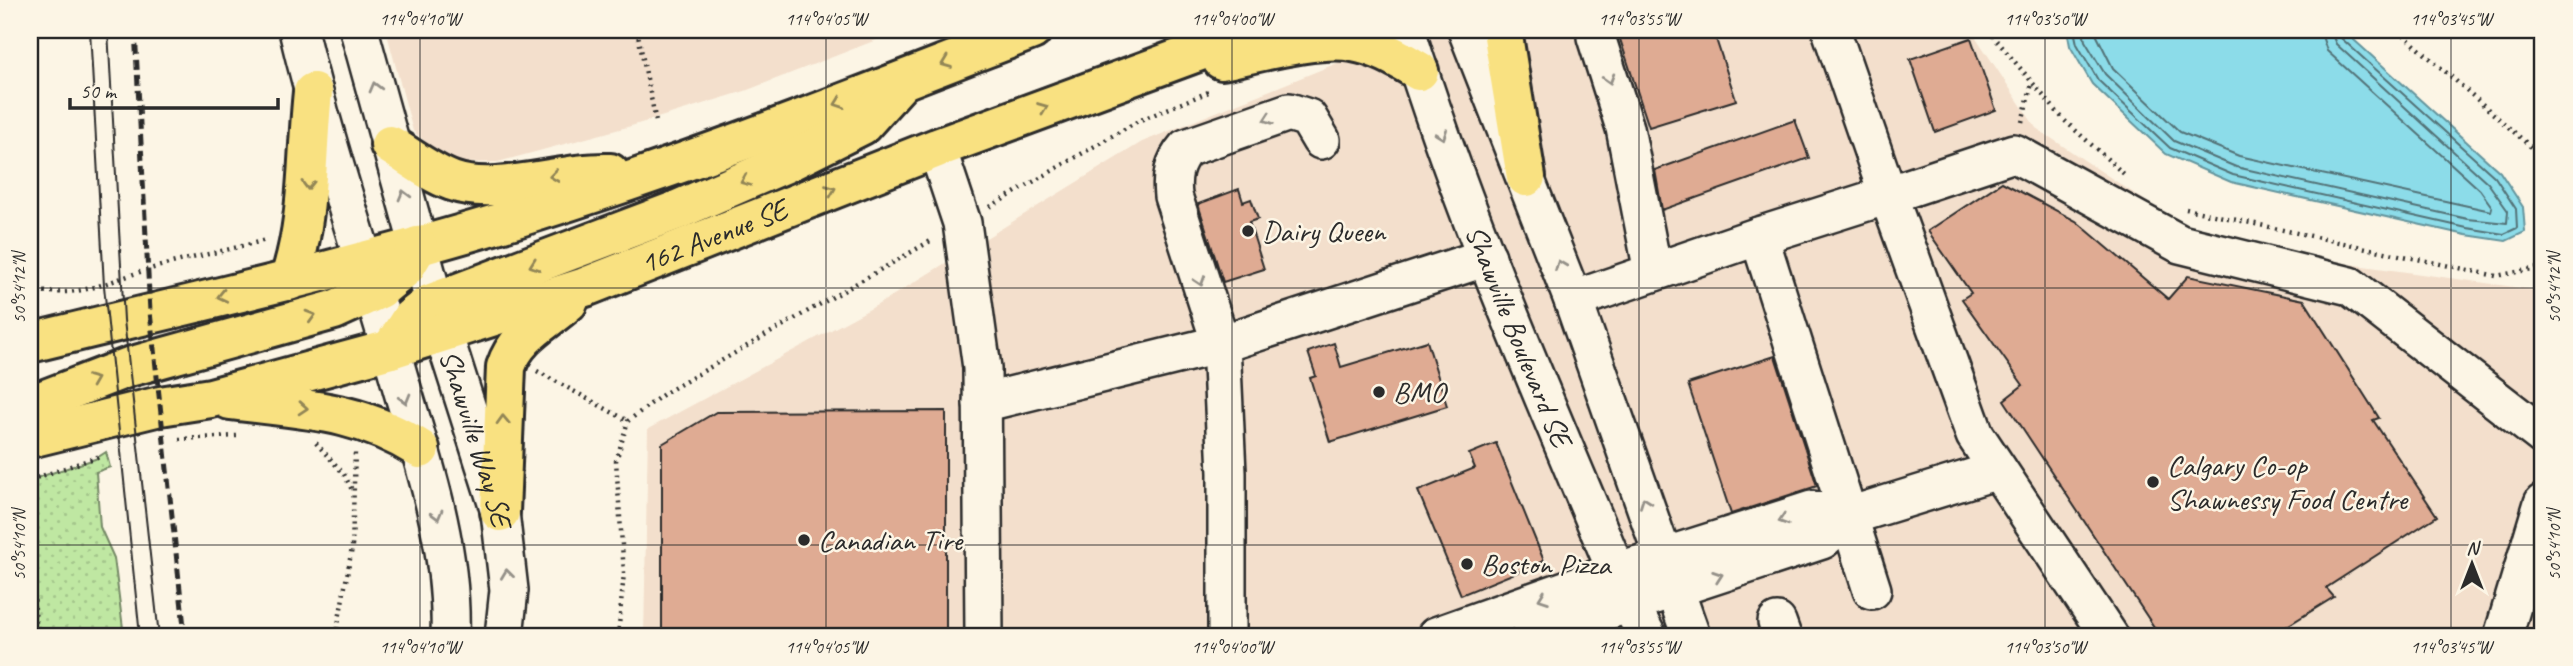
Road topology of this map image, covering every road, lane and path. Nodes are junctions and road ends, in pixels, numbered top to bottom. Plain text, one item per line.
1 (298, 30) edge
2 (359, 30) edge
3 (637, 30) edge
4 (1032, 30) edge
5 (1257, 30) edge
6 (1406, 30) edge
7 (1467, 30) edge
8 (1502, 30) edge
9 (1597, 30) edge
10 (1831, 30) edge
11 (1988, 30) edge
12 (2398, 30) edge
13 (1419, 71) junction
14 (903, 80) junction
15 (1111, 82) junction
16 (2032, 83) junction
17 (1219, 88) dead end
18 (313, 92) junction
19 (656, 122) dead end
20 (1321, 140) dead end
21 (390, 145) junction
22 (937, 148) junction
23 (2014, 153) junction
24 (2543, 165) edge
25 (647, 175) junction
26 (1526, 177) junction
27 (2130, 180) dead end
28 (1888, 195) junction
29 (2181, 207) dead end
30 (962, 223) junction
31 (1759, 236) junction
32 (267, 240) dead end
33 (418, 246) junction
34 (1487, 257) junction
35 (2543, 267) edge
36 (1653, 272) junction
37 (369, 276) junction
38 (289, 281) junction
39 (585, 286) junction
40 (30, 289) edge
41 (1573, 299) junction
42 (439, 317) junction
43 (30, 342) edge
44 (1220, 344) junction
45 (391, 349) junction
46 (530, 368) dead end
47 (211, 398) junction
48 (982, 403) junction
49 (30, 405) edge
50 (628, 421) junction
51 (2543, 436) edge
52 (30, 438) edge
53 (315, 441) dead end
54 (356, 447) dead end
55 (420, 449) junction
56 (106, 452) dead end
57 (1998, 470) junction
58 (30, 480) edge
59 (353, 492) junction
60 (2543, 502) edge
61 (500, 512) junction
62 (1849, 516) junction
63 (30, 544) edge
64 (1671, 574) junction
65 (1622, 587) junction
66 (1872, 590) dead end
67 (37, 636) edge
68 (336, 636) edge
69 (450, 636) edge
70 (504, 636) edge
71 (618, 636) edge
72 (984, 636) edge
73 (1227, 636) edge
74 (1436, 636) edge
75 (1530, 636) edge
76 (1647, 636) edge
77 (1691, 636) edge
78 (2109, 636) edge
79 (2503, 636) edge

1 - 18 street, Shawville Way SE
21 -> 2 street, Shawville Way SE
3 - 19 path
4 -> 14 main road
5 - 15 main road, 162 Avenue SE
6 - 13 street, Shawville Boulevard SE
7 - 26 street, Shawville Boulevard SE
8 - 26 main road
9 -> 36 street
10 - 28 street
11 - 16 path
12 - 24 path
13 - 15 main road
13 -> 34 street, Shawville Boulevard SE
14 -> 25 main road
14 -> 42 main road
22 -> 15 main road, 162 Avenue SE
16 - 23 path
16 - 27 path
17 - 30 path
18 - 37 street, Shawville Way SE
18 -> 38 main road
20 -> 44 street
25 -> 21 main road
33 -> 21 street, Shawville Way SE
22 - 30 street
39 -> 22 main road, 162 Avenue SE
23 - 28 street
23 - 51 street
25 - 33 main road
41 -> 26 street, Shawville Boulevard SE
28 - 31 street
28 - 57 street
29 - 35 path
30 - 48 street
30 - 50 path
31 - 36 street
31 - 62 street
32 - 40 path
33 - 37 main road
33 - 42 street, Shawville Way SE
34 - 44 street
34 - 65 street, Shawville Boulevard SE
36 - 41 street
37 - 38 main road
37 - 45 street, Shawville Way SE
49 -> 37 main road
38 -> 43 main road
39 - 42 main road, 162 Avenue SE
61 -> 39 main road
64 -> 41 street, Shawville Boulevard SE
42 - 45 main road
42 - 61 street, Shawville Way SE
44 - 48 street
44 - 73 street
45 - 47 main road
45 -> 55 street, Shawville Way SE
46 - 50 path
47 - 52 main road
47 -> 55 main road
48 - 72 street
50 - 71 path
53 - 59 path
54 - 59 path
55 -> 69 street, Shawville Way SE
56 - 58 path
57 - 62 street
57 - 78 street
59 - 68 path
60 - 79 street
70 -> 61 street, Shawville Way SE
62 - 64 street
62 - 66 street
63 - 67 path
64 - 65 street
64 - 77 street, Shawville Boulevard SE
65 -> 74 street
65 - 75 street
65 - 76 street, Shawville Boulevard SE

